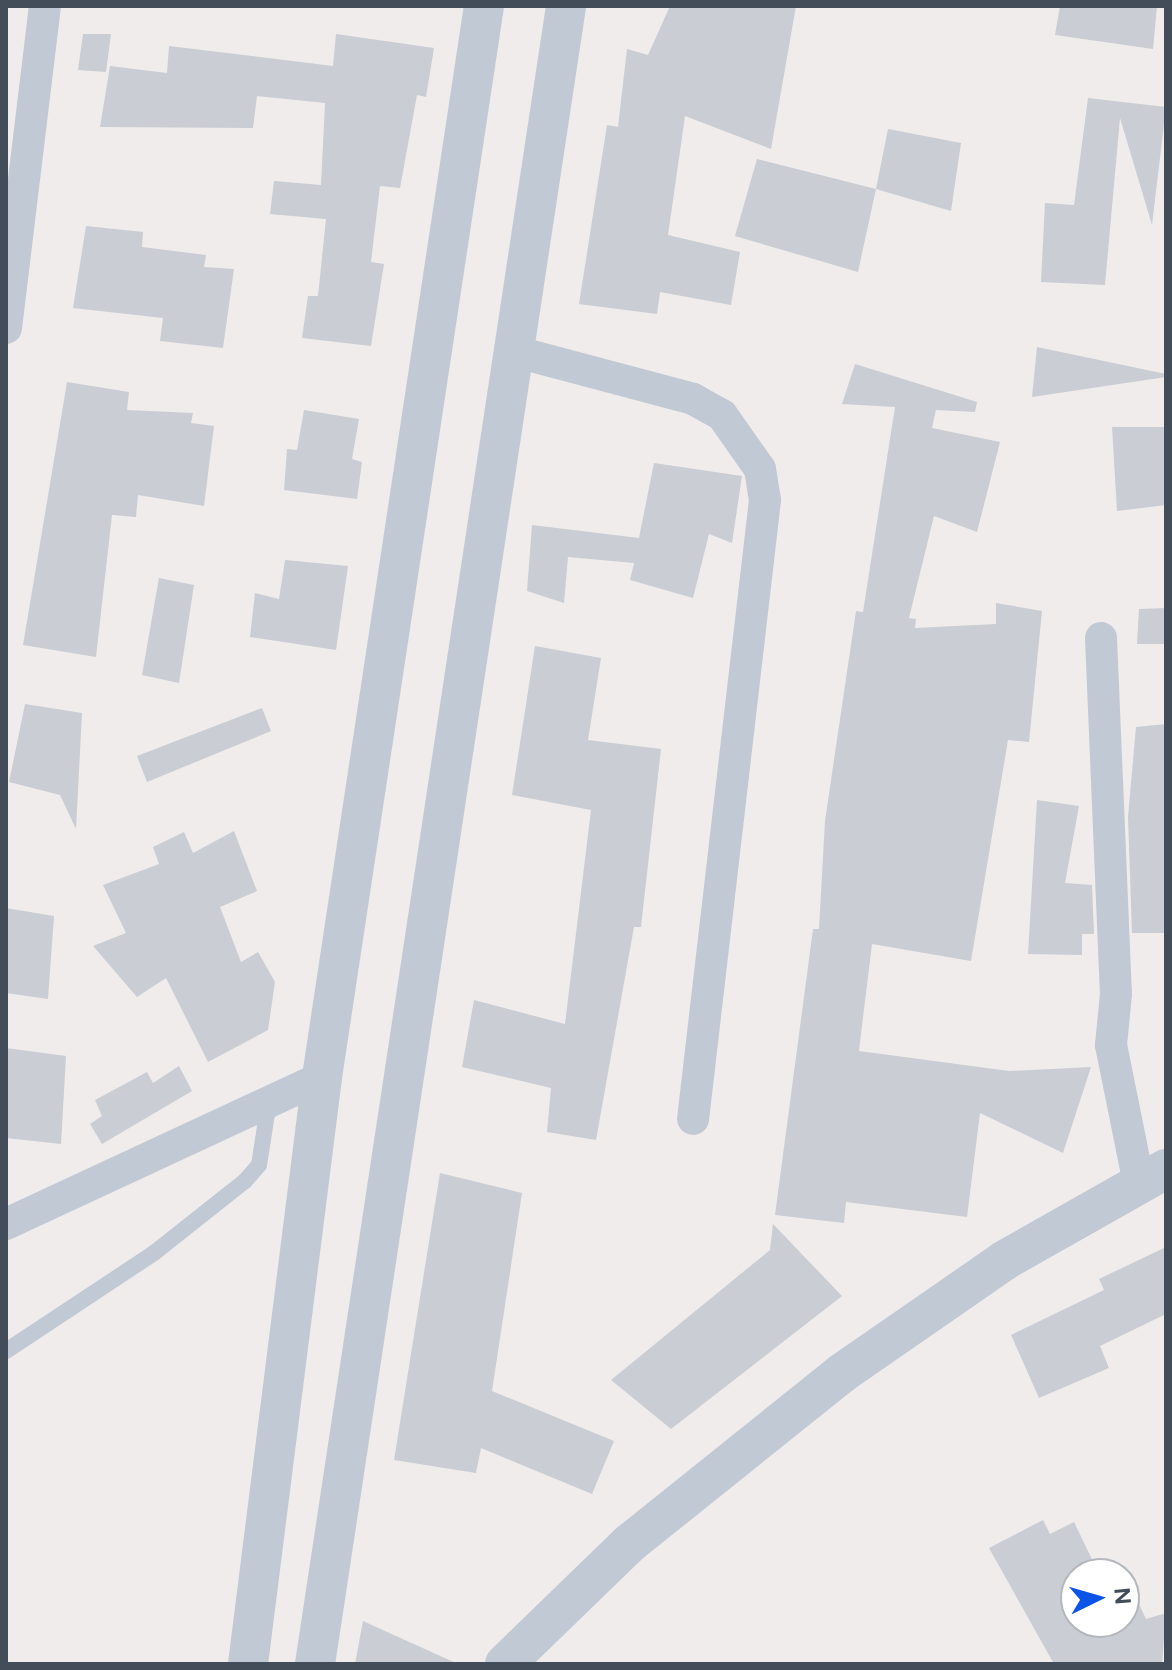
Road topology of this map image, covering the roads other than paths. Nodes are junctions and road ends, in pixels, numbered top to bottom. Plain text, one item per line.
1 (45, 6) edge
2 (484, 6) edge
3 (566, 6) edge
4 (6, 328) edge
5 (513, 351) junction
6 (1101, 638) dead end
7 (322, 1077) junction
8 (269, 1100) junction
9 (693, 1119) dead end
10 (1153, 1176) edge
11 (6, 1224) edge
12 (6, 1351) edge
13 (248, 1664) edge
14 (315, 1664) edge
15 (505, 1664) edge

1 - 4 street
2 - 7 street
3 - 5 street
5 - 9 street
5 - 14 street
6 - 10 street
7 - 8 street
7 - 13 street
8 - 11 street
8 - 12 lane
10 - 15 street

